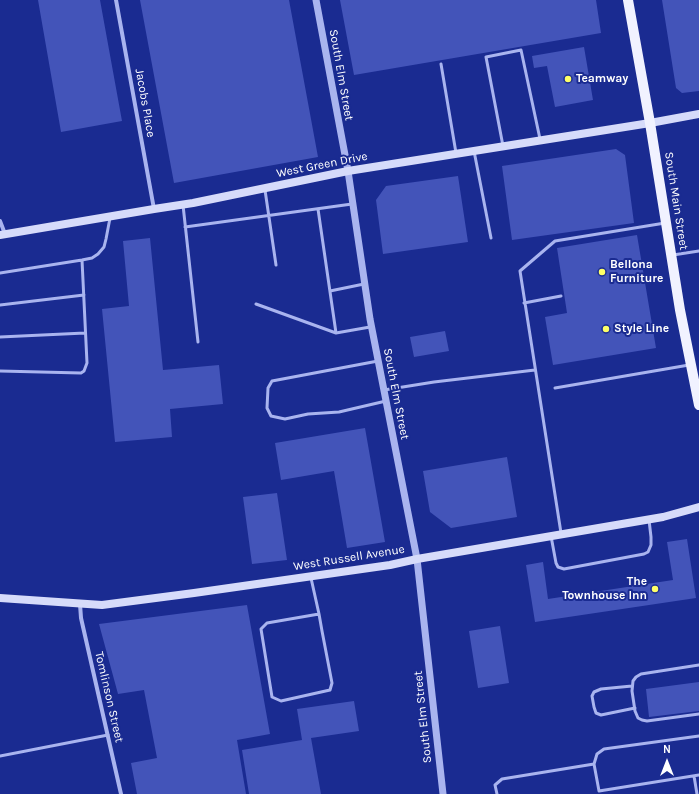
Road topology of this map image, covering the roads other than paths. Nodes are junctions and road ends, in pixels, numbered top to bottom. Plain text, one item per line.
1 (116, 0) edge
2 (316, 0) edge
3 (628, 0) edge
4 (441, 64) dead end
5 (699, 114) edge
6 (650, 123) junction
7 (540, 141) junction
8 (503, 146) junction
9 (474, 151) junction
10 (457, 154) junction
11 (348, 171) junction
12 (265, 188) junction
13 (352, 204) junction
14 (183, 205) junction
15 (154, 209) junction
16 (318, 209) junction
17 (110, 216) junction
18 (269, 216) junction
19 (0, 221) edge
20 (666, 223) junction
21 (186, 227) junction
22 (2, 235) edge
23 (491, 238) dead end
24 (699, 251) edge
25 (671, 255) junction
26 (82, 260) junction
27 (276, 265) dead end
28 (0, 273) edge
29 (364, 284) junction
30 (330, 291) junction
31 (84, 295) junction
32 (561, 296) dead end
33 (524, 303) junction
34 (256, 304) dead end
35 (0, 305) edge
36 (371, 327) junction
37 (85, 333) junction
38 (336, 333) junction
39 (0, 337) edge
40 (198, 342) dead end
41 (378, 361) junction
42 (691, 365) junction
43 (535, 370) junction
44 (0, 371) edge
45 (555, 388) dead end
46 (384, 390) junction
47 (386, 401) junction
48 (699, 405) edge
49 (699, 507) edge
50 (649, 519) junction
51 (561, 534) junction
52 (551, 536) junction
53 (417, 559) junction
54 (310, 576) junction
55 (0, 598) edge
56 (80, 603) junction
57 (318, 614) junction
58 (699, 665) edge
59 (632, 686) junction
60 (635, 708) junction
61 (699, 714) edge
62 (108, 736) junction
63 (699, 736) edge
64 (0, 756) edge
65 (594, 764) junction
66 (699, 775) edge
67 (694, 776) junction
68 (600, 793) edge
69 (122, 794) edge
70 (442, 794) edge
71 (496, 794) edge
72 (697, 794) edge

1 - 15 street, Jacobs Place
2 - 11 street, South Elm Street
3 - 6 main road, South Main Street
4 - 10 lane
5 - 6 main road, West Green Drive
6 - 7 main road, West Green Drive
6 - 20 main road, South Main Street
7 - 8 main road, West Green Drive
7 - 8 lane
8 - 9 main road, West Green Drive
9 - 10 main road, West Green Drive
9 - 23 lane
10 - 11 main road, West Green Drive
11 - 12 main road, West Green Drive
11 - 13 street, South Elm Street
12 - 14 main road, West Green Drive
12 - 18 lane
13 - 16 lane
13 - 29 street, South Elm Street
14 - 15 main road, West Green Drive
14 - 21 lane
15 - 17 main road, West Green Drive
16 - 18 lane
16 - 30 lane
17 - 22 main road, West Green Drive
17 - 26 lane
18 - 21 lane
18 - 27 lane
19 - 22 street
20 - 25 main road, South Main Street
20 - 33 lane
21 - 40 lane
24 - 25 lane
25 - 42 main road, South Main Street
26 - 28 lane
26 - 31 lane
29 - 30 lane
29 - 36 street, South Elm Street
30 - 38 lane
31 - 35 lane
31 - 37 lane
32 - 33 lane
33 - 43 lane
34 - 38 lane
36 - 38 lane
36 - 41 street, South Elm Street
37 - 39 lane
37 - 44 lane
41 - 46 street, South Elm Street
41 - 47 lane
42 - 45 lane
42 - 48 main road, South Main Street
43 - 46 lane
43 - 51 lane
46 - 47 street, South Elm Street
47 - 53 street, South Elm Street
49 - 50 main road, West Russell Avenue
50 - 51 main road, West Russell Avenue
50 - 52 lane
51 - 52 main road, West Russell Avenue
52 - 53 main road, West Russell Avenue
53 - 54 main road, West Russell Avenue
53 - 70 street, South Elm Street
54 - 56 main road, West Russell Avenue
54 - 57 lane
55 - 56 main road, West Russell Avenue
56 - 62 street, Tomlinson Street
57 - 57 lane
58 - 59 lane
59 - 60 lane
59 - 60 lane
60 - 61 lane
62 - 64 lane
62 - 69 street, Tomlinson Street
63 - 65 lane
65 - 68 lane
65 - 71 lane
66 - 67 lane
67 - 68 lane
67 - 72 lane

